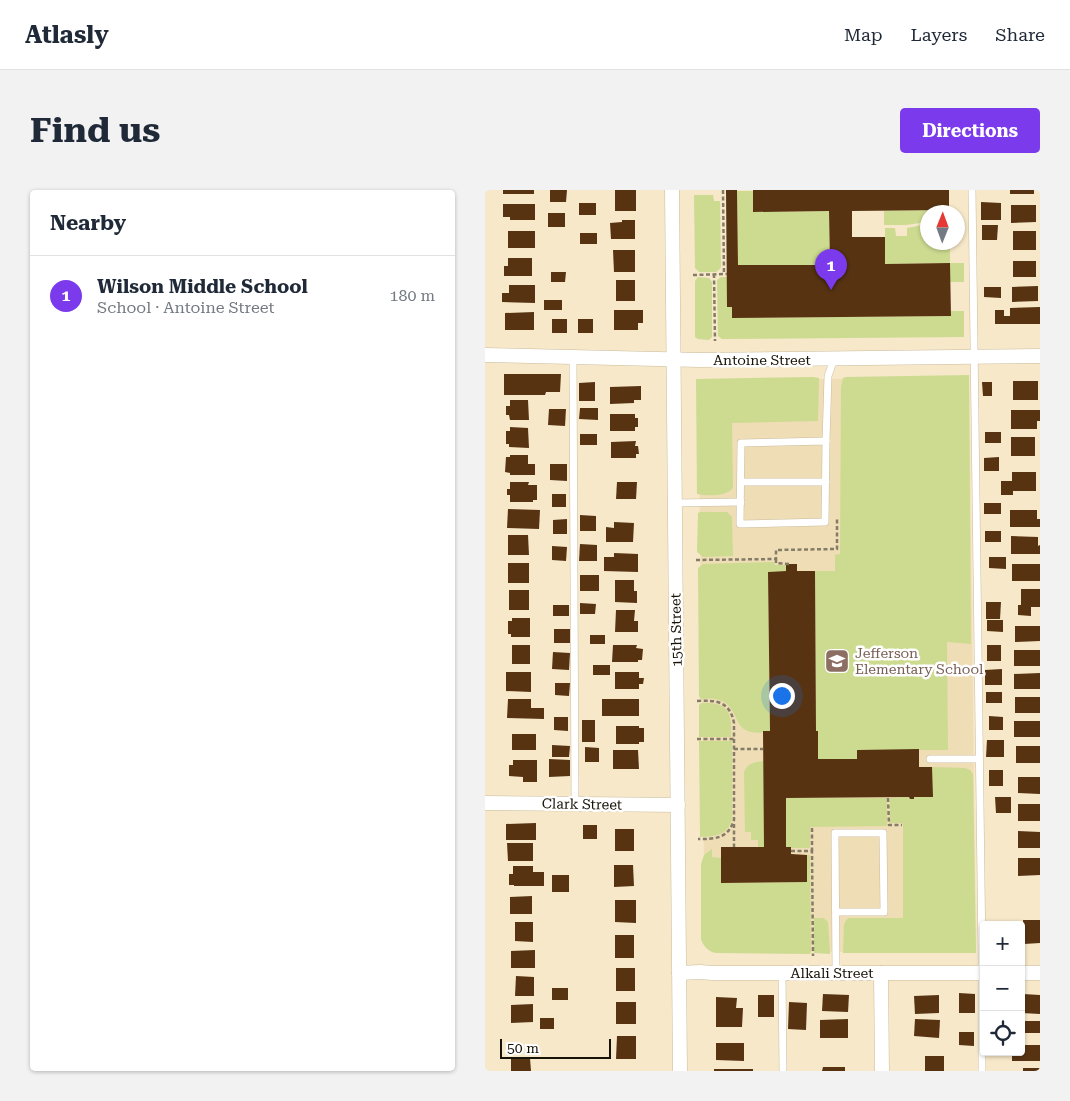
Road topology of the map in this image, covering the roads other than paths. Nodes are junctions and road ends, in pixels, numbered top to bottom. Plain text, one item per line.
1 (672, 190) edge
2 (972, 190) edge
3 (485, 355) edge
4 (1040, 356) edge
5 (573, 357) junction
6 (973, 357) junction
7 (834, 359) junction
8 (674, 360) junction
9 (826, 441) junction
10 (741, 482) junction
11 (826, 482) junction
12 (741, 502) junction
13 (675, 503) junction
14 (930, 759) dead end
15 (979, 759) junction
16 (485, 803) edge
17 (575, 804) junction
18 (679, 805) junction
19 (836, 912) junction
20 (983, 966) edge
21 (679, 973) junction
22 (782, 973) junction
23 (836, 973) junction
24 (881, 973) junction
25 (980, 973) edge
26 (1025, 973) edge
27 (1040, 973) edge
28 (983, 1011) edge
29 (680, 1071) edge
30 (783, 1071) edge
31 (881, 1071) edge
32 (982, 1071) edge

1 - 8 street, 15th Street
2 - 6 lane
3 - 5 street, Antoine Street
4 - 6 street, Antoine Street
5 - 8 street, Antoine Street
5 - 17 lane
6 - 7 street, Antoine Street
6 - 15 lane
7 - 8 street, Antoine Street
7 - 9 lane
8 - 13 street, 15th Street
9 - 10 lane
9 - 11 lane
10 - 11 lane
10 - 12 lane
11 - 12 lane
12 - 13 lane
13 - 18 street, 15th Street
14 - 15 lane
15 - 20 lane
16 - 17 street, Clark Street
17 - 18 street, Clark Street
18 - 21 street, 15th Street
19 - 19 lane
19 - 23 lane
21 - 22 street, Alkali Street
21 - 29 street, 15th Street
22 - 23 street, Alkali Street
22 - 30 lane
23 - 24 street, Alkali Street
24 - 25 street, Alkali Street
24 - 31 street
26 - 27 street
28 - 32 lane

